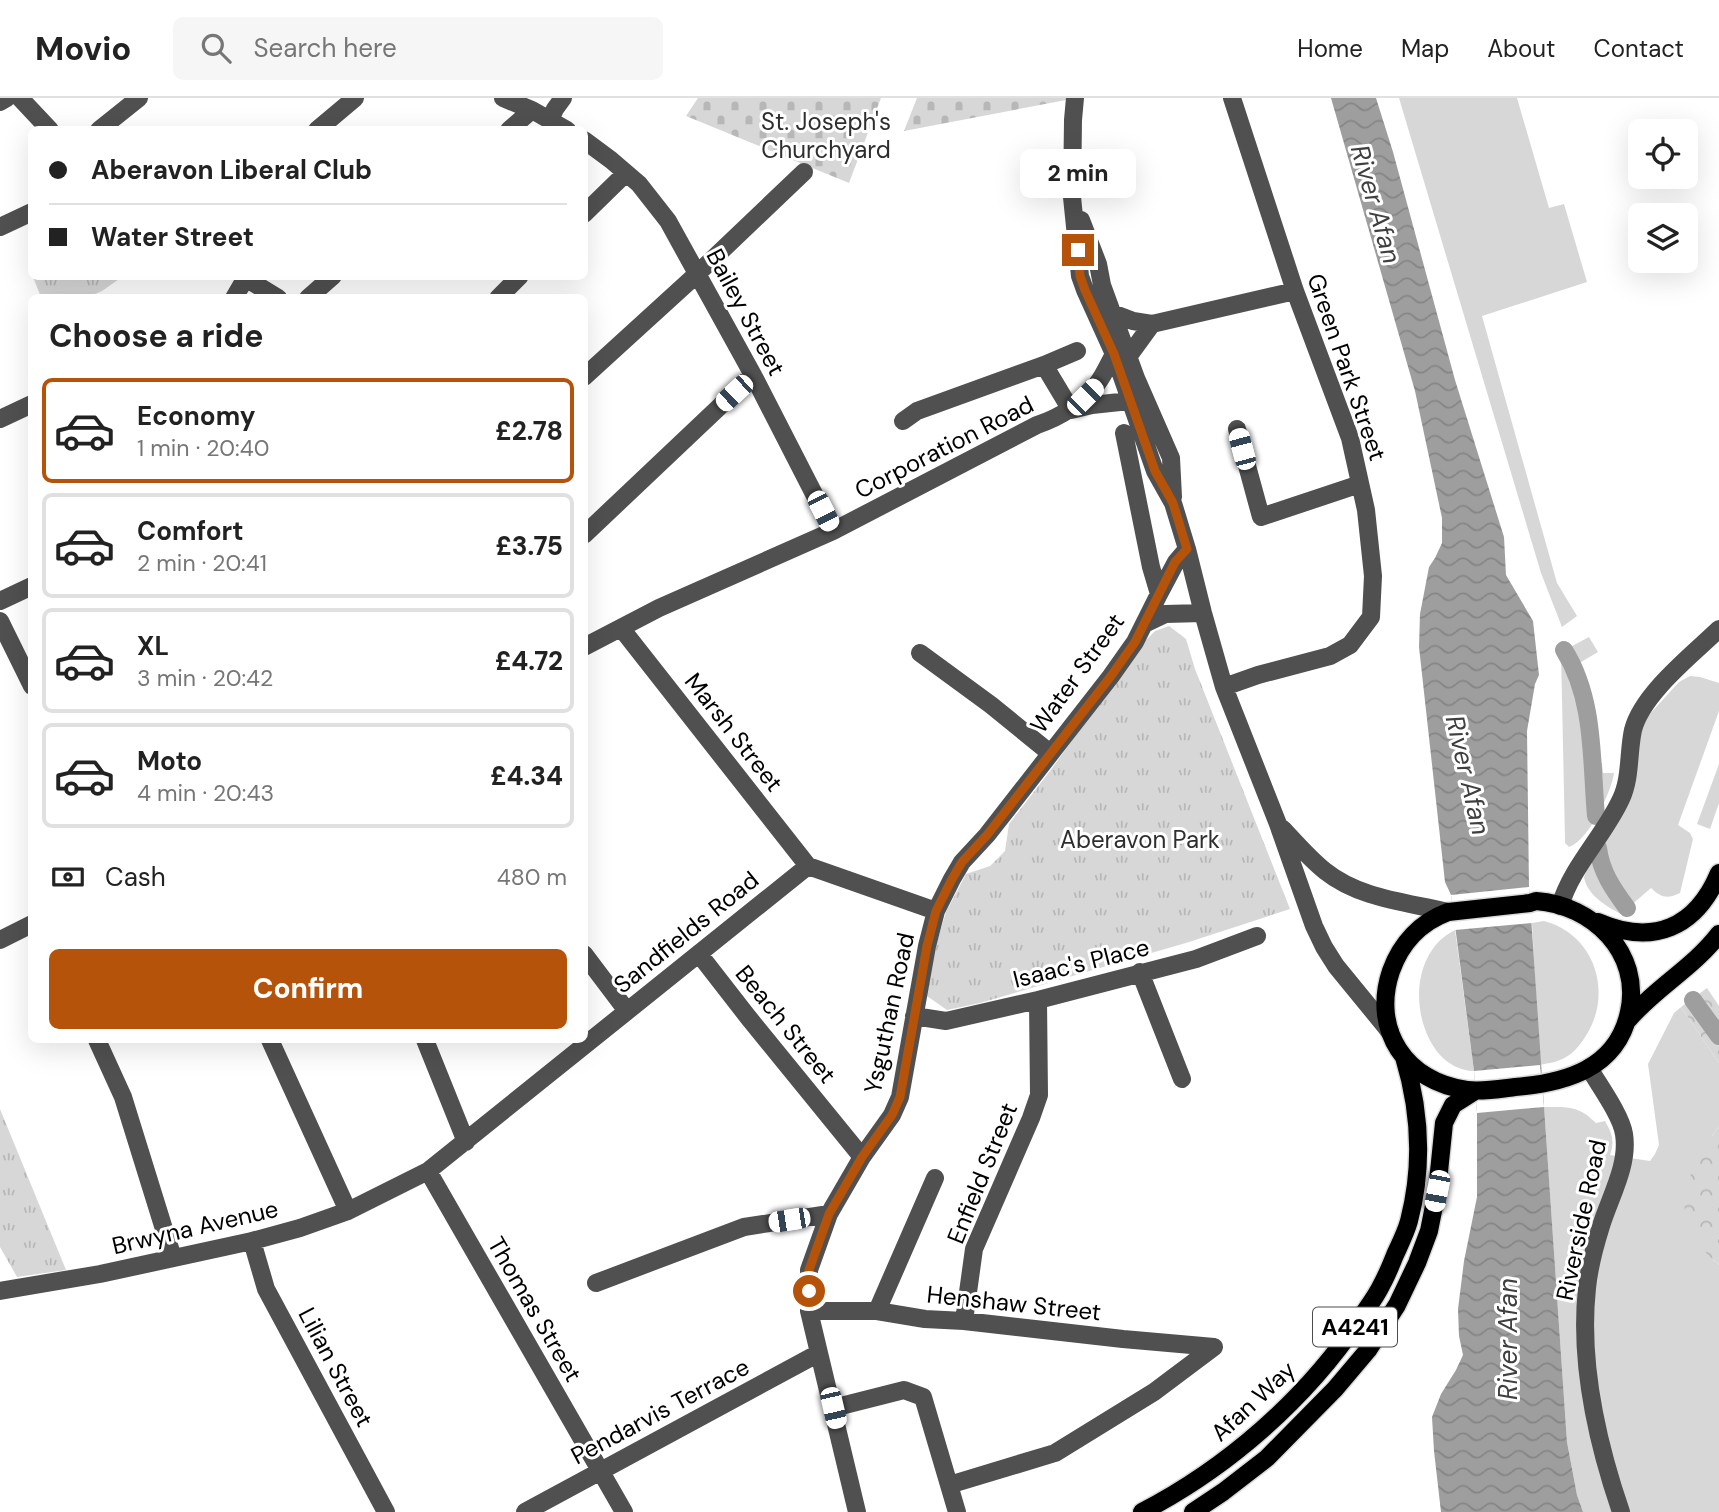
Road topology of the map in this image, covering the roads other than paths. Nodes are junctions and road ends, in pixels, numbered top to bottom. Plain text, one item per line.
1 (7, 98) edge
2 (20, 98) edge
3 (139, 98) edge
4 (355, 98) edge
5 (503, 98) edge
6 (563, 98) edge
7 (1075, 98) edge
8 (1232, 98) edge
9 (0, 102) edge
10 (532, 110) junction
11 (551, 120) junction
12 (46, 126) edge
13 (104, 126) edge
14 (322, 126) edge
15 (514, 126) edge
16 (561, 126) edge
17 (588, 143) edge
18 (804, 172) dead end
19 (626, 173) junction
20 (1072, 197) junction
21 (588, 210) edge
22 (28, 214) edge
23 (0, 227) edge
24 (697, 274) junction
25 (247, 280) edge
26 (329, 280) edge
27 (516, 280) edge
28 (1295, 291) junction
29 (271, 294) edge
30 (314, 294) edge
31 (502, 294) edge
32 (1112, 313) junction
33 (1152, 324) junction
34 (1077, 351) dead end
35 (1121, 355) junction
36 (1044, 365) junction
37 (588, 373) edge
38 (752, 375) junction
39 (1136, 378) junction
40 (1129, 401) junction
41 (28, 406) edge
42 (1071, 410) junction
43 (910, 411) dead end
44 (0, 419) edge
45 (1237, 429) dead end
46 (1124, 433) dead end
47 (1360, 484) junction
48 (1173, 503) junction
49 (588, 531) edge
50 (833, 531) junction
51 (1187, 549) junction
52 (28, 588) edge
53 (1159, 594) junction
54 (0, 601) edge
55 (1203, 612) junction
56 (0, 621) edge
57 (1144, 624) junction
58 (621, 628) junction
59 (1719, 629) edge
60 (588, 645) edge
61 (920, 653) dead end
62 (28, 678) edge
63 (1224, 687) junction
64 (1050, 753) junction
65 (1278, 824) junction
66 (808, 866) junction
67 (1719, 873) edge
68 (1560, 906) junction
69 (936, 911) junction
70 (1450, 911) junction
71 (1585, 916) junction
72 (28, 926) edge
73 (1719, 934) edge
74 (1257, 936) dead end
75 (0, 940) edge
76 (699, 954) junction
77 (588, 959) edge
78 (1140, 972) junction
79 (1038, 1000) junction
80 (627, 1011) junction
81 (914, 1016) junction
82 (1627, 1020) junction
83 (1390, 1032) junction
84 (98, 1043) edge
85 (271, 1043) edge
86 (426, 1043) edge
87 (588, 1043) edge
88 (588, 1043) edge
89 (1404, 1057) junction
90 (1590, 1068) junction
91 (1182, 1079) dead end
92 (1475, 1091) junction
93 (466, 1142) junction
94 (862, 1157) junction
95 (428, 1171) junction
96 (935, 1178) dead end
97 (394, 1187) joint
98 (348, 1211) junction
99 (829, 1214) junction
100 (252, 1241) junction
101 (173, 1258) junction
102 (596, 1283) dead end
103 (0, 1291) edge
104 (809, 1311) junction
105 (877, 1311) junction
106 (964, 1321) junction
107 (819, 1353) junction
108 (833, 1408) junction
109 (600, 1470) junction
110 (949, 1485) junction
111 (386, 1512) edge
112 (525, 1512) edge
113 (624, 1512) edge
114 (857, 1512) edge
115 (957, 1512) edge
116 (1142, 1512) edge
117 (1193, 1512) edge
118 (1621, 1512) edge

1 - 9 street
2 - 12 street
3 - 13 street
4 - 14 street
5 - 10 street
6 - 11 street
7 - 20 street
8 - 28 street, Green Park Street
10 - 11 street
10 - 15 street
11 - 16 street
17 - 19 street, Bailey Street
18 - 24 street
19 - 21 street
19 - 24 street, Bailey Street
20 - 32 street
20 - 35 street
22 - 23 street
24 - 37 street
24 - 38 street, Bailey Street
25 - 29 street
26 - 30 street
27 - 31 street
28 - 33 street
28 - 47 street, Green Park Street
32 - 33 street
32 - 35 street
33 - 35 street, Corporation Road
34 - 36 street
35 - 39 street
35 - 40 street
35 - 42 street, Corporation Road
36 - 42 street
36 - 43 street
38 - 49 street
38 - 50 street, Bailey Street
39 - 40 street
39 - 48 street
40 - 42 street
40 - 48 street
41 - 44 street
42 - 50 street, Corporation Road
45 - 47 street
46 - 53 street
47 - 63 street, Green Park Street
48 - 51 street
50 - 58 street, Corporation Road
51 - 53 street, Water Street
51 - 55 street
52 - 54 street
53 - 57 street, Water Street
55 - 57 street
55 - 63 street
56 - 62 street
57 - 64 street, Water Street
58 - 60 street, Corporation Road
58 - 66 street, Marsh Street
59 - 68 street
61 - 64 street
63 - 65 street
64 - 69 street, Water Street
65 - 70 street
65 - 83 street
66 - 69 street
66 - 76 street, Sandfields Road
67 - 71 main road, A4241
68 - 70 main road, A4241
68 - 71 main road, A4241
69 - 81 street, Ysguthan Road
70 - 83 main road, A4241
71 - 82 main road, A4241
72 - 75 street
73 - 82 main road, A4241
74 - 78 street, Isaac's Place
76 - 80 street, Sandfields Road
76 - 94 street, Beach Street
77 - 80 street
78 - 79 street, Isaac's Place
78 - 91 street
79 - 81 street, Isaac's Place
79 - 106 street, Enfield Street
80 - 87 street, Sandfields Road
81 - 94 street, Ysguthan Road
82 - 90 main road, A4241
83 - 89 main road, A4241
84 - 101 street
85 - 98 street
86 - 93 street
88 - 93 street, Sandfields Road
89 - 92 main road, A4241
89 - 116 main road, Afan Way / A4241
90 - 92 main road, A4241
90 - 118 street, Riverside Road
92 - 117 main road, Afan Way / A4241
93 - 95 street, Sandfields Road
94 - 99 street, Ysguthan Road
95 - 97 street, Sandfields Road
95 - 109 street, Thomas Street
96 - 105 street
97 - 98 street, Brwyna Avenue
98 - 100 street, Brwyna Avenue
99 - 102 street
99 - 104 street, Ysguthan Road
100 - 101 street, Brwyna Avenue
100 - 111 street, Lilian Street
101 - 103 street, Brwyna Avenue
104 - 105 street, Henshaw Street
104 - 107 street, Ysguthan Road
105 - 106 street, Henshaw Street
106 - 110 street, Henshaw Street
107 - 108 street, Ysguthan Road
107 - 109 street, Pendarvis Terrace
108 - 110 street
108 - 114 street, Ysguthan Road
109 - 112 street, Pendarvis Terrace
109 - 113 street, Thomas Street
110 - 115 street

